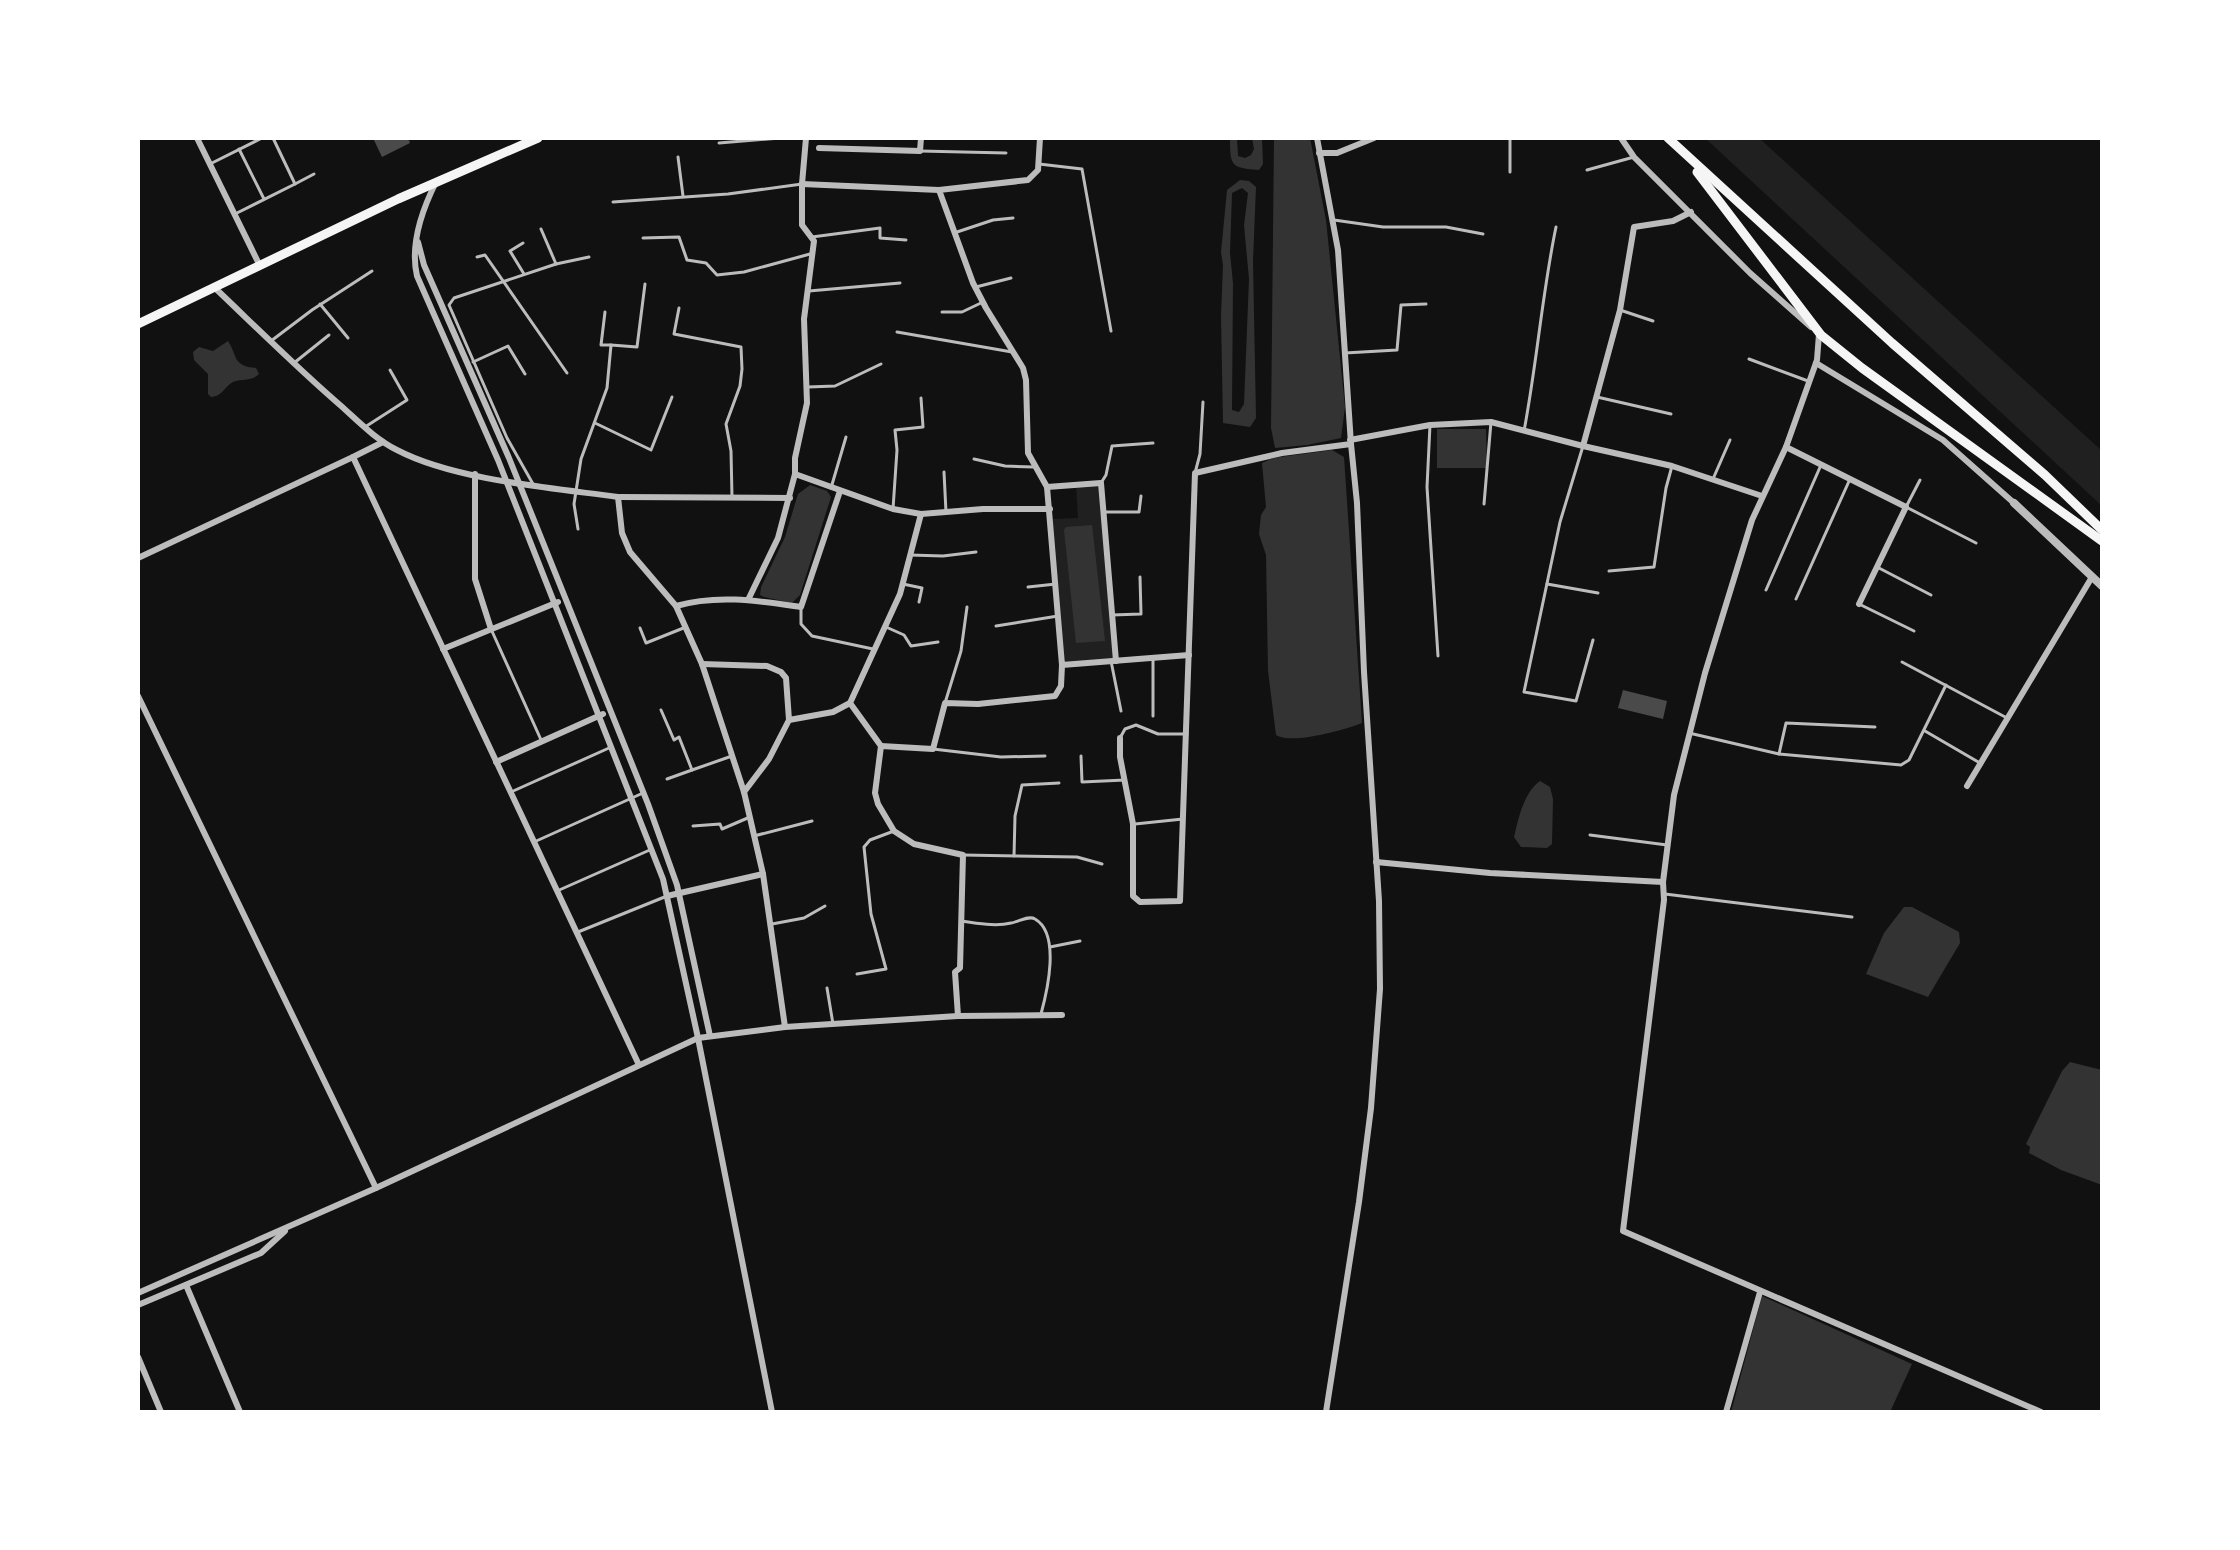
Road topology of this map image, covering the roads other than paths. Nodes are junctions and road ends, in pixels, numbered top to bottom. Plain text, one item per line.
1 (197, 138) edge
2 (262, 138) edge
3 (273, 138) edge
4 (538, 138) edge
5 (780, 138) edge
6 (806, 138) edge
7 (921, 138) edge
8 (1040, 138) edge
9 (1317, 138) edge
10 (1374, 138) edge
11 (1510, 138) edge
12 (1621, 138) edge
13 (1668, 138) edge
14 (253, 140) edge
15 (719, 143) dead end
16 (819, 148) dead end
17 (239, 149) junction
18 (1681, 150) junction
19 (920, 151) junction
20 (1006, 153) dead end
21 (1319, 153) junction
22 (678, 157) dead end
23 (1634, 157) junction
24 (210, 164) junction
25 (1039, 164) junction
26 (1587, 170) dead end
27 (1510, 172) dead end
28 (314, 174) dead end
29 (436, 182) junction
30 (295, 184) junction
31 (802, 184) junction
32 (939, 190) junction
33 (683, 196) junction
34 (264, 199) junction
35 (613, 202) dead end
36 (1691, 212) junction
37 (235, 214) junction
38 (1013, 218) dead end
39 (1334, 220) junction
40 (1556, 227) dead end
41 (541, 229) dead end
42 (954, 233) junction
43 (1483, 234) dead end
44 (812, 237) junction
45 (418, 238) junction
46 (643, 238) dead end
47 (906, 240) dead end
48 (523, 243) dead end
49 (813, 254) junction
50 (477, 257) dead end
51 (589, 257) dead end
52 (556, 264) junction
53 (260, 266) junction
54 (372, 271) dead end
55 (524, 274) junction
56 (1011, 278) dead end
57 (504, 281) junction
58 (900, 283) dead end
59 (645, 284) dead end
60 (976, 287) junction
61 (215, 288) junction
62 (809, 291) junction
63 (983, 302) junction
64 (320, 304) junction
65 (1426, 304) dead end
66 (679, 308) dead end
67 (1620, 310) junction
68 (605, 312) dead end
69 (942, 312) dead end
70 (1653, 321) dead end
71 (138, 324) edge
72 (1111, 331) dead end
73 (897, 332) dead end
74 (329, 335) dead end
75 (1821, 335) junction
76 (348, 338) dead end
77 (271, 341) junction
78 (611, 345) junction
79 (1013, 352) junction
80 (1345, 353) junction
81 (1749, 359) dead end
82 (473, 362) junction
83 (294, 363) junction
84 (1816, 363) junction
85 (881, 364) dead end
86 (390, 370) dead end
87 (567, 373) dead end
88 (525, 374) dead end
89 (1808, 381) junction
90 (808, 387) junction
91 (672, 397) dead end
92 (1597, 397) junction
93 (921, 398) dead end
94 (1203, 402) dead end
95 (1671, 414) dead end
96 (1491, 422) junction
97 (595, 423) junction
98 (1430, 425) junction
99 (365, 427) junction
100 (1524, 431) junction
101 (846, 437) dead end
102 (1730, 440) dead end
103 (383, 442) junction
104 (1350, 442) junction
105 (1153, 443) dead end
106 (1583, 446) junction
107 (1786, 447) junction
108 (353, 457) junction
109 (974, 459) dead end
110 (1821, 465) junction
111 (1036, 466) junction
112 (1672, 466) junction
113 (944, 472) dead end
114 (1195, 473) junction
115 (475, 474) junction
116 (795, 474) junction
117 (1713, 479) junction
118 (1850, 479) junction
119 (505, 480) junction
120 (1920, 480) dead end
121 (518, 482) junction
122 (1101, 483) junction
123 (533, 484) junction
124 (1047, 487) junction
125 (831, 488) junction
126 (576, 491) junction
127 (840, 491) junction
128 (1141, 496) dead end
129 (1762, 496) junction
130 (618, 497) junction
131 (732, 497) junction
132 (790, 498) junction
133 (2014, 503) joint
134 (1484, 504) dead end
135 (1906, 507) junction
136 (893, 509) junction
137 (1050, 509) junction
138 (946, 512) junction
139 (1104, 512) junction
140 (921, 514) junction
141 (578, 529) dead end
142 (2102, 530) edge
143 (2102, 541) edge
144 (1976, 543) dead end
145 (976, 552) dead end
146 (910, 555) junction
147 (138, 558) edge
148 (1877, 567) junction
149 (1609, 571) dead end
150 (1140, 577) dead end
151 (2092, 577) junction
152 (903, 584) junction
153 (1056, 584) junction
154 (1547, 584) junction
155 (2102, 586) edge
156 (1028, 587) dead end
157 (1766, 590) dead end
158 (1598, 593) dead end
159 (1931, 595) dead end
160 (565, 599) junction
161 (1796, 599) dead end
162 (748, 600) junction
163 (919, 602) dead end
164 (555, 603) junction
165 (1859, 604) joint
166 (676, 606) junction
167 (801, 607) junction
168 (967, 607) dead end
169 (1112, 615) junction
170 (1058, 616) junction
171 (996, 626) dead end
172 (686, 627) junction
173 (886, 627) junction
174 (640, 628) dead end
175 (491, 629) junction
176 (1914, 631) dead end
177 (1593, 640) dead end
178 (938, 642) dead end
179 (443, 649) junction
180 (875, 649) junction
181 (1189, 655) junction
182 (1438, 656) dead end
183 (1153, 658) junction
184 (1114, 661) junction
185 (1902, 662) dead end
186 (702, 664) junction
187 (1062, 665) junction
188 (1946, 685) junction
189 (138, 696) edge
190 (850, 703) junction
191 (945, 703) junction
192 (661, 710) dead end
193 (610, 711) junction
194 (1121, 711) dead end
195 (600, 715) junction
196 (1153, 716) dead end
197 (2007, 718) junction
198 (789, 720) junction
199 (1875, 727) dead end
200 (1925, 731) junction
201 (1689, 733) junction
202 (1187, 734) junction
203 (1120, 738) joint
204 (542, 742) junction
205 (881, 746) junction
206 (613, 747) junction
207 (933, 749) junction
208 (1779, 754) junction
209 (732, 756) junction
210 (1045, 756) dead end
211 (1081, 756) dead end
212 (496, 762) junction
213 (1981, 763) junction
214 (692, 770) junction
215 (667, 779) dead end
216 (1125, 780) junction
217 (1059, 783) dead end
218 (1967, 786) dead end
219 (511, 792) junction
220 (744, 792) junction
221 (643, 793) junction
222 (633, 798) junction
223 (750, 817) junction
224 (1183, 819) junction
225 (812, 821) dead end
226 (1133, 824) junction
227 (693, 826) dead end
228 (894, 831) junction
229 (1590, 835) dead end
230 (754, 836) junction
231 (534, 842) junction
232 (1667, 845) junction
233 (652, 849) junction
234 (963, 855) junction
235 (1014, 856) junction
236 (1376, 862) junction
237 (1102, 864) dead end
238 (763, 874) junction
239 (1663, 882) junction
240 (557, 891) junction
241 (678, 892) junction
242 (1661, 894) junction
243 (667, 896) junction
244 (825, 906) dead end
245 (1852, 917) dead end
246 (961, 921) junction
247 (770, 925) junction
248 (576, 933) junction
249 (1080, 941) dead end
250 (1050, 947) junction
251 (857, 974) dead end
252 (827, 988) dead end
253 (1041, 1015) junction
254 (1062, 1015) dead end
255 (958, 1016) junction
256 (833, 1024) junction
257 (785, 1027) junction
258 (710, 1036) junction
259 (698, 1038) junction
260 (639, 1065) junction
261 (376, 1188) junction
262 (294, 1224) junction
263 (186, 1285) junction
264 (1760, 1292) junction
265 (138, 1293) edge
266 (138, 1305) edge
267 (138, 1357) edge
268 (161, 1412) edge
269 (240, 1412) edge
270 (772, 1412) edge
271 (1326, 1412) edge
272 (1726, 1412) edge
273 (2041, 1412) edge

1 - 24 street
2 - 14 lane
3 - 30 lane
4 - 29 main road
5 - 15 lane
6 - 31 street
7 - 19 street
8 - 25 street
9 - 21 street
10 - 21 street
11 - 27 lane
12 - 23 street
13 - 18 main road
14 - 17 lane
16 - 19 street
17 - 24 lane
17 - 34 lane
18 - 75 main road
18 - 142 main road
19 - 20 lane
21 - 39 street
22 - 33 lane
23 - 26 lane
23 - 36 street
24 - 37 street
25 - 32 street
25 - 72 lane
28 - 30 lane
29 - 45 street
29 - 53 main road
30 - 34 lane
31 - 32 street
31 - 33 lane
31 - 44 street
32 - 42 street
33 - 35 lane
34 - 37 lane
36 - 67 street
36 - 75 street
37 - 53 street
38 - 42 lane
39 - 43 lane
39 - 80 street
40 - 100 lane
41 - 52 lane
42 - 60 street
44 - 47 lane
44 - 49 street
45 - 119 street
45 - 121 street
46 - 49 lane
48 - 55 lane
49 - 62 street
50 - 57 lane
51 - 52 lane
52 - 55 lane
53 - 61 main road
54 - 64 lane
55 - 57 lane
56 - 60 lane
57 - 82 lane
57 - 87 lane
58 - 62 lane
59 - 78 lane
60 - 63 street
61 - 71 main road
61 - 77 street
62 - 90 street
63 - 69 lane
63 - 79 street
64 - 76 lane
64 - 77 lane
65 - 80 lane
66 - 131 lane
67 - 70 lane
67 - 92 street
68 - 78 lane
73 - 79 lane
74 - 83 lane
75 - 84 street
75 - 143 main road
77 - 83 street
78 - 97 lane
79 - 111 street
80 - 104 street
81 - 89 lane
82 - 88 lane
82 - 123 lane
83 - 99 street
84 - 89 street
84 - 133 street
85 - 90 lane
86 - 99 lane
89 - 107 street
90 - 116 street
91 - 97 lane
92 - 95 lane
92 - 106 street
93 - 136 lane
94 - 114 lane
96 - 98 street
96 - 100 street
96 - 134 lane
97 - 126 lane
98 - 104 street
98 - 182 lane
99 - 103 street
100 - 106 street
101 - 125 lane
102 - 117 lane
103 - 108 street
103 - 115 street
104 - 114 street
104 - 236 street
105 - 122 lane
106 - 112 street
106 - 154 lane
107 - 110 street
107 - 129 street
108 - 147 street
108 - 179 street
109 - 111 lane
110 - 118 street
110 - 157 lane
111 - 124 street
112 - 117 street
112 - 149 lane
113 - 138 lane
114 - 181 street
115 - 119 street
115 - 175 street
116 - 125 street
116 - 132 street
117 - 129 street
118 - 135 street
118 - 161 lane
119 - 121 street
119 - 164 street
120 - 135 lane
121 - 123 street
121 - 160 street
122 - 124 street
122 - 139 street
123 - 126 street
124 - 137 street
125 - 127 street
126 - 130 street
126 - 141 lane
127 - 136 street
127 - 167 street
128 - 139 lane
129 - 201 street
130 - 131 street
130 - 166 street
131 - 132 street
132 - 162 street
133 - 151 street
135 - 144 lane
135 - 148 street
136 - 140 street
137 - 138 street
137 - 153 street
138 - 140 street
139 - 169 street
140 - 146 street
145 - 146 lane
146 - 152 street
148 - 159 lane
148 - 165 street
150 - 169 lane
151 - 155 street
151 - 197 street
152 - 163 lane
152 - 173 street
153 - 156 lane
153 - 170 street
154 - 158 lane
154 - 177 lane
160 - 164 street
160 - 193 street
162 - 166 street
162 - 167 street
164 - 175 street
164 - 195 street
165 - 176 lane
166 - 172 street
167 - 180 lane
168 - 191 lane
169 - 184 street
170 - 171 lane
170 - 187 street
172 - 174 lane
172 - 186 street
173 - 178 lane
173 - 180 street
175 - 179 street
175 - 204 lane
179 - 212 street
180 - 190 street
181 - 183 street
181 - 202 street
183 - 184 street
183 - 196 lane
184 - 187 street
184 - 194 lane
185 - 188 lane
186 - 198 street
186 - 209 street
187 - 191 street
188 - 197 lane
188 - 200 lane
189 - 261 street
190 - 198 street
190 - 205 street
191 - 207 street
192 - 214 lane
193 - 195 street
193 - 221 street
195 - 204 street
195 - 206 street
197 - 213 street
198 - 220 street
199 - 208 lane
200 - 208 lane
200 - 213 lane
201 - 208 lane
201 - 232 street
202 - 203 lane
202 - 224 street
203 - 216 street
204 - 212 street
205 - 207 street
205 - 228 street
206 - 219 lane
206 - 222 street
207 - 210 lane
209 - 214 lane
209 - 220 street
211 - 216 lane
212 - 219 street
213 - 218 street
214 - 215 lane
216 - 226 street
217 - 235 lane
219 - 231 street
220 - 223 street
221 - 222 lane
221 - 241 street
222 - 231 lane
222 - 233 street
223 - 227 lane
223 - 230 street
224 - 226 lane
224 - 226 street
225 - 230 lane
228 - 234 street
228 - 251 lane
229 - 232 lane
230 - 238 street
231 - 240 street
232 - 239 street
233 - 240 lane
233 - 243 street
234 - 235 lane
234 - 246 street
235 - 237 lane
236 - 239 street
236 - 271 street
238 - 241 street
238 - 247 street
239 - 242 street
240 - 248 street
241 - 243 street
241 - 258 street
242 - 245 lane
242 - 264 street
243 - 248 lane
243 - 259 street
244 - 247 lane
246 - 250 lane
246 - 255 street
247 - 257 street
248 - 260 street
249 - 250 lane
250 - 253 lane
252 - 256 lane
253 - 254 street
253 - 255 street
255 - 256 street
256 - 257 street
257 - 258 street
258 - 259 street
259 - 260 street
259 - 270 street
260 - 261 street
261 - 262 street
262 - 263 street
262 - 265 street
263 - 266 street
263 - 269 street
264 - 272 street
264 - 273 street
267 - 268 street

